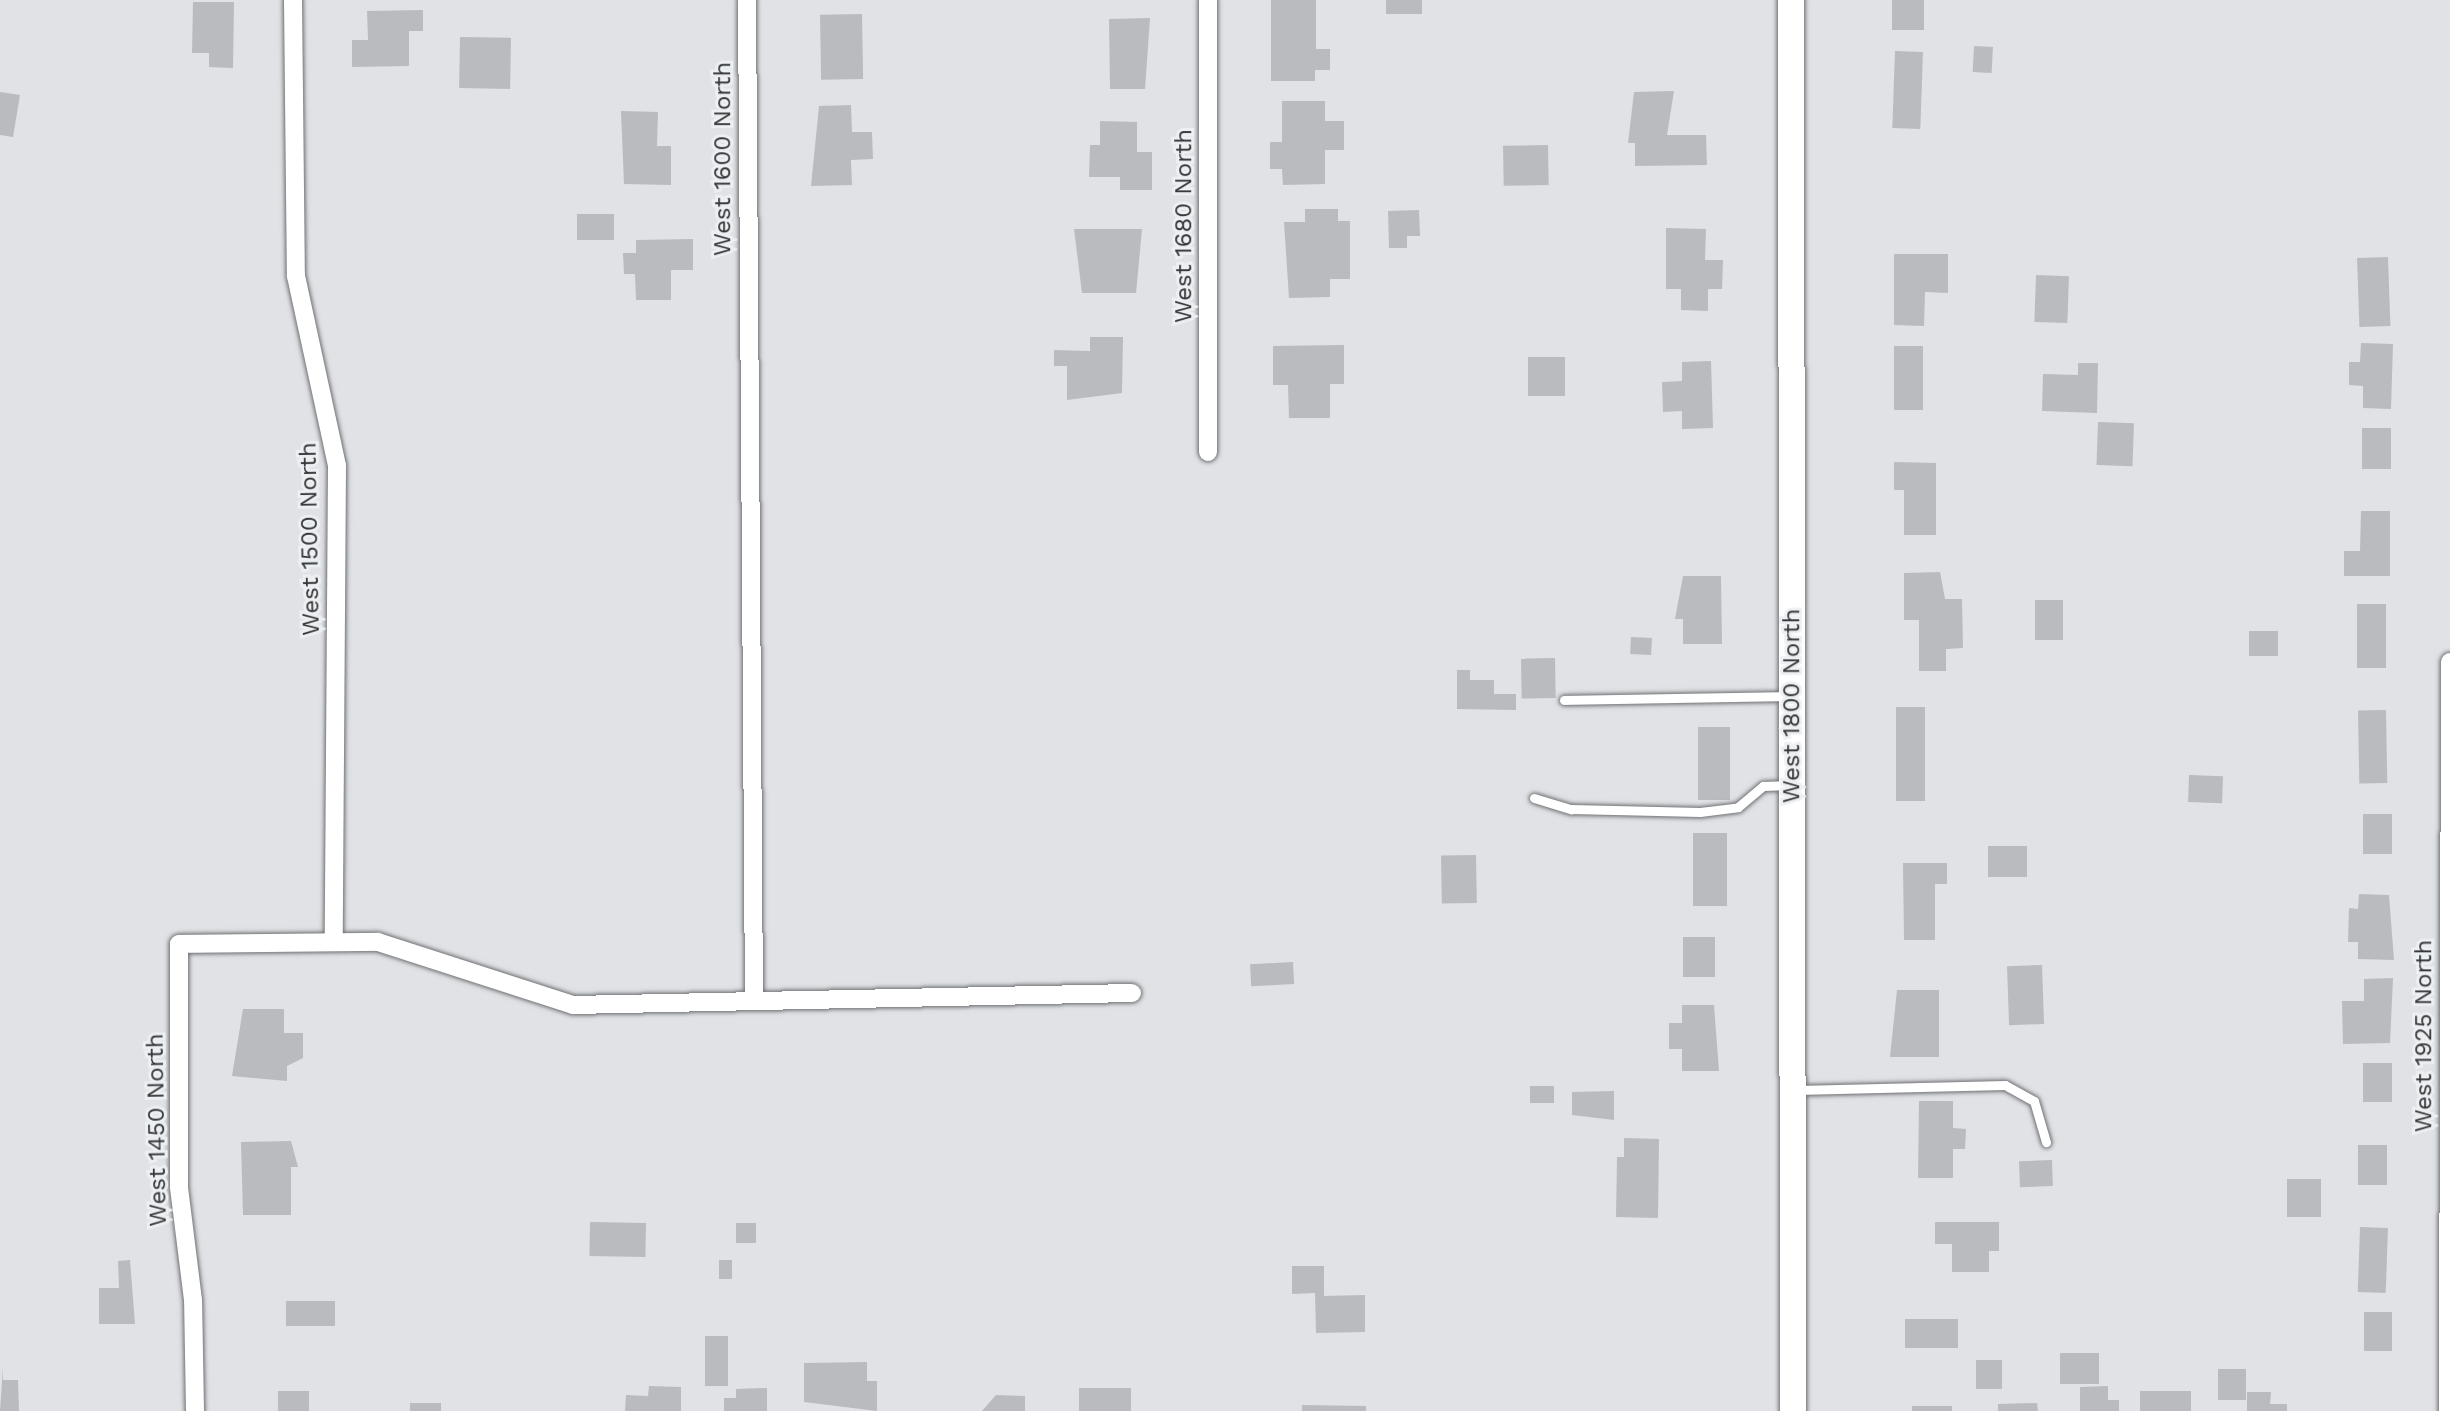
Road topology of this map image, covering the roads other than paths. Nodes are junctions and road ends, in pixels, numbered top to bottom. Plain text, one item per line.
1 (293, 0) edge
2 (747, 0) edge
3 (1208, 0) edge
4 (1791, 0) edge
5 (1208, 452) dead end
6 (2450, 662) edge
7 (1792, 696) junction
8 (1564, 700) dead end
9 (1792, 784) junction
10 (1534, 798) dead end
11 (2450, 870) edge
12 (334, 939) junction
13 (1132, 993) dead end
14 (754, 1001) junction
15 (1793, 1090) junction
16 (2046, 1142) dead end
17 (2449, 1202) edge
18 (195, 1411) edge
19 (1793, 1411) edge
20 (2448, 1411) edge

1 - 12 street, West 1500 North
2 - 14 street, West 1600 North
3 - 5 street, West 1680 North
4 - 7 main road, West 1800 North
6 - 11 street, West 1925 North
7 - 8 lane
7 - 9 main road, West 1800 North
9 - 10 lane
9 - 15 main road, West 1800 North
11 - 17 street, West 1925 North
12 - 14 street
12 - 18 street, West 1450 North
13 - 14 street
15 - 16 lane
15 - 19 main road, West 1800 North
17 - 20 street, West 1925 North

